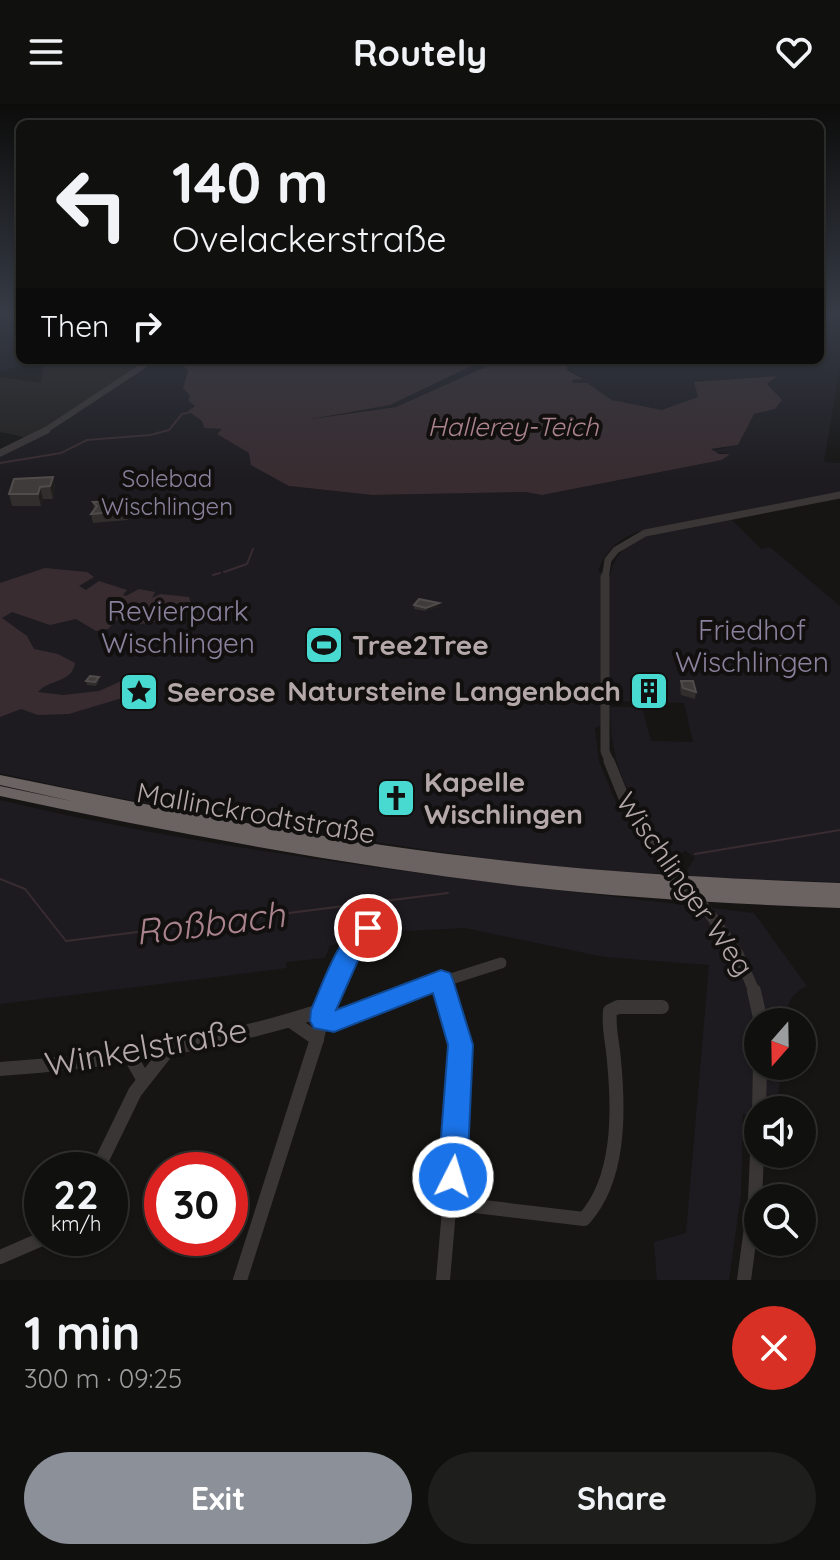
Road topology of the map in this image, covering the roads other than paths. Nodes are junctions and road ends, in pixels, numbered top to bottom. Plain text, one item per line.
1 (140, 368) edge
2 (0, 453) edge
3 (840, 495) edge
4 (0, 780) edge
5 (0, 791) edge
6 (840, 889) edge
7 (840, 901) edge
8 (368, 928) dead end
9 (501, 963) dead end
10 (441, 980) junction
11 (662, 1007) dead end
12 (759, 1008) edge
13 (323, 1016) junction
14 (291, 1021) junction
15 (317, 1039) junction
16 (169, 1049) junction
17 (130, 1056) junction
18 (0, 1069) edge
19 (142, 1077) junction
20 (106, 1152) edge
21 (756, 1168) edge
22 (450, 1203) junction
23 (24, 1247) edge
24 (0, 1257) edge
25 (240, 1280) edge
26 (443, 1280) edge
27 (744, 1280) edge

1 - 2 street
3 - 12 street, Wischlinger Weg, bridge
4 - 6 highway, Mallinckrodtstraße
5 - 7 highway, Mallinckrodtstraße
8 - 13 street
9 - 10 street, Winkelstraße
10 - 13 street, Winkelstraße
10 - 22 street
11 - 22 street
13 - 14 street, Winkelstraße
13 - 15 street
14 - 15 street
14 - 16 street, Winkelstraße
15 - 25 street
16 - 17 street, Winkelstraße
16 - 19 street
17 - 18 street, Winkelstraße
17 - 19 street
19 - 20 street
21 - 27 street
22 - 26 street
23 - 24 street

